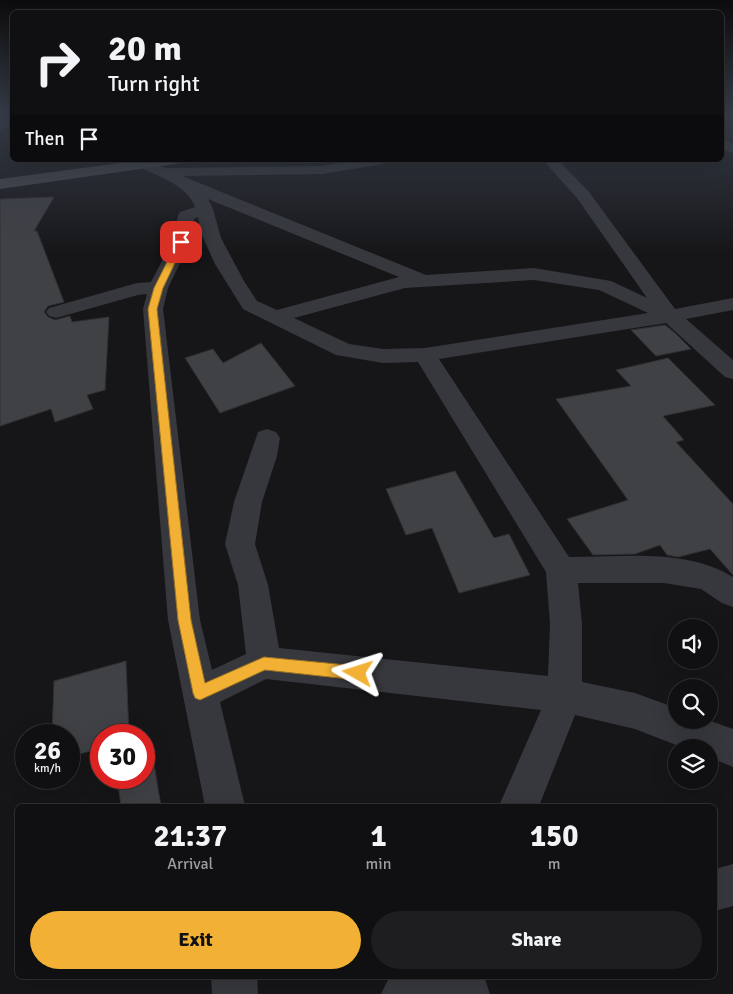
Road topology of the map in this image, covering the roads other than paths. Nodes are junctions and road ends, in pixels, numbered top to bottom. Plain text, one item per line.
1 (370, 162) edge
2 (552, 162) edge
3 (160, 165) edge
4 (0, 184) edge
5 (186, 185) junction
6 (205, 209) junction
7 (422, 280) junction
8 (158, 288) junction
9 (733, 304) edge
10 (56, 312) dead end
11 (670, 316) junction
12 (276, 317) junction
13 (425, 355) junction
14 (733, 372) edge
15 (267, 438) dead end
16 (561, 570) junction
17 (733, 593) edge
18 (264, 664) junction
19 (200, 693) junction
20 (565, 695) junction
21 (733, 748) edge
22 (225, 804) edge
23 (521, 804) edge
24 (733, 885) edge
25 (717, 889) edge
26 (234, 979) edge
27 (427, 979) edge
28 (463, 979) edge
29 (235, 994) edge
30 (404, 994) edge
31 (467, 994) edge

1 - 3 street
2 - 11 street
3 - 4 main road
3 - 5 street
5 - 6 street
5 - 7 street
6 - 8 street
6 - 12 street
7 - 11 street
7 - 12 street
8 - 10 street
8 - 19 street
9 - 11 street
11 - 13 street
11 - 14 street
12 - 13 street
13 - 16 street
15 - 18 street
16 - 17 street
16 - 20 street
18 - 19 street
18 - 20 street
19 - 22 street
20 - 21 street
20 - 23 street
24 - 25 street
26 - 29 street
27 - 30 street
28 - 31 street

